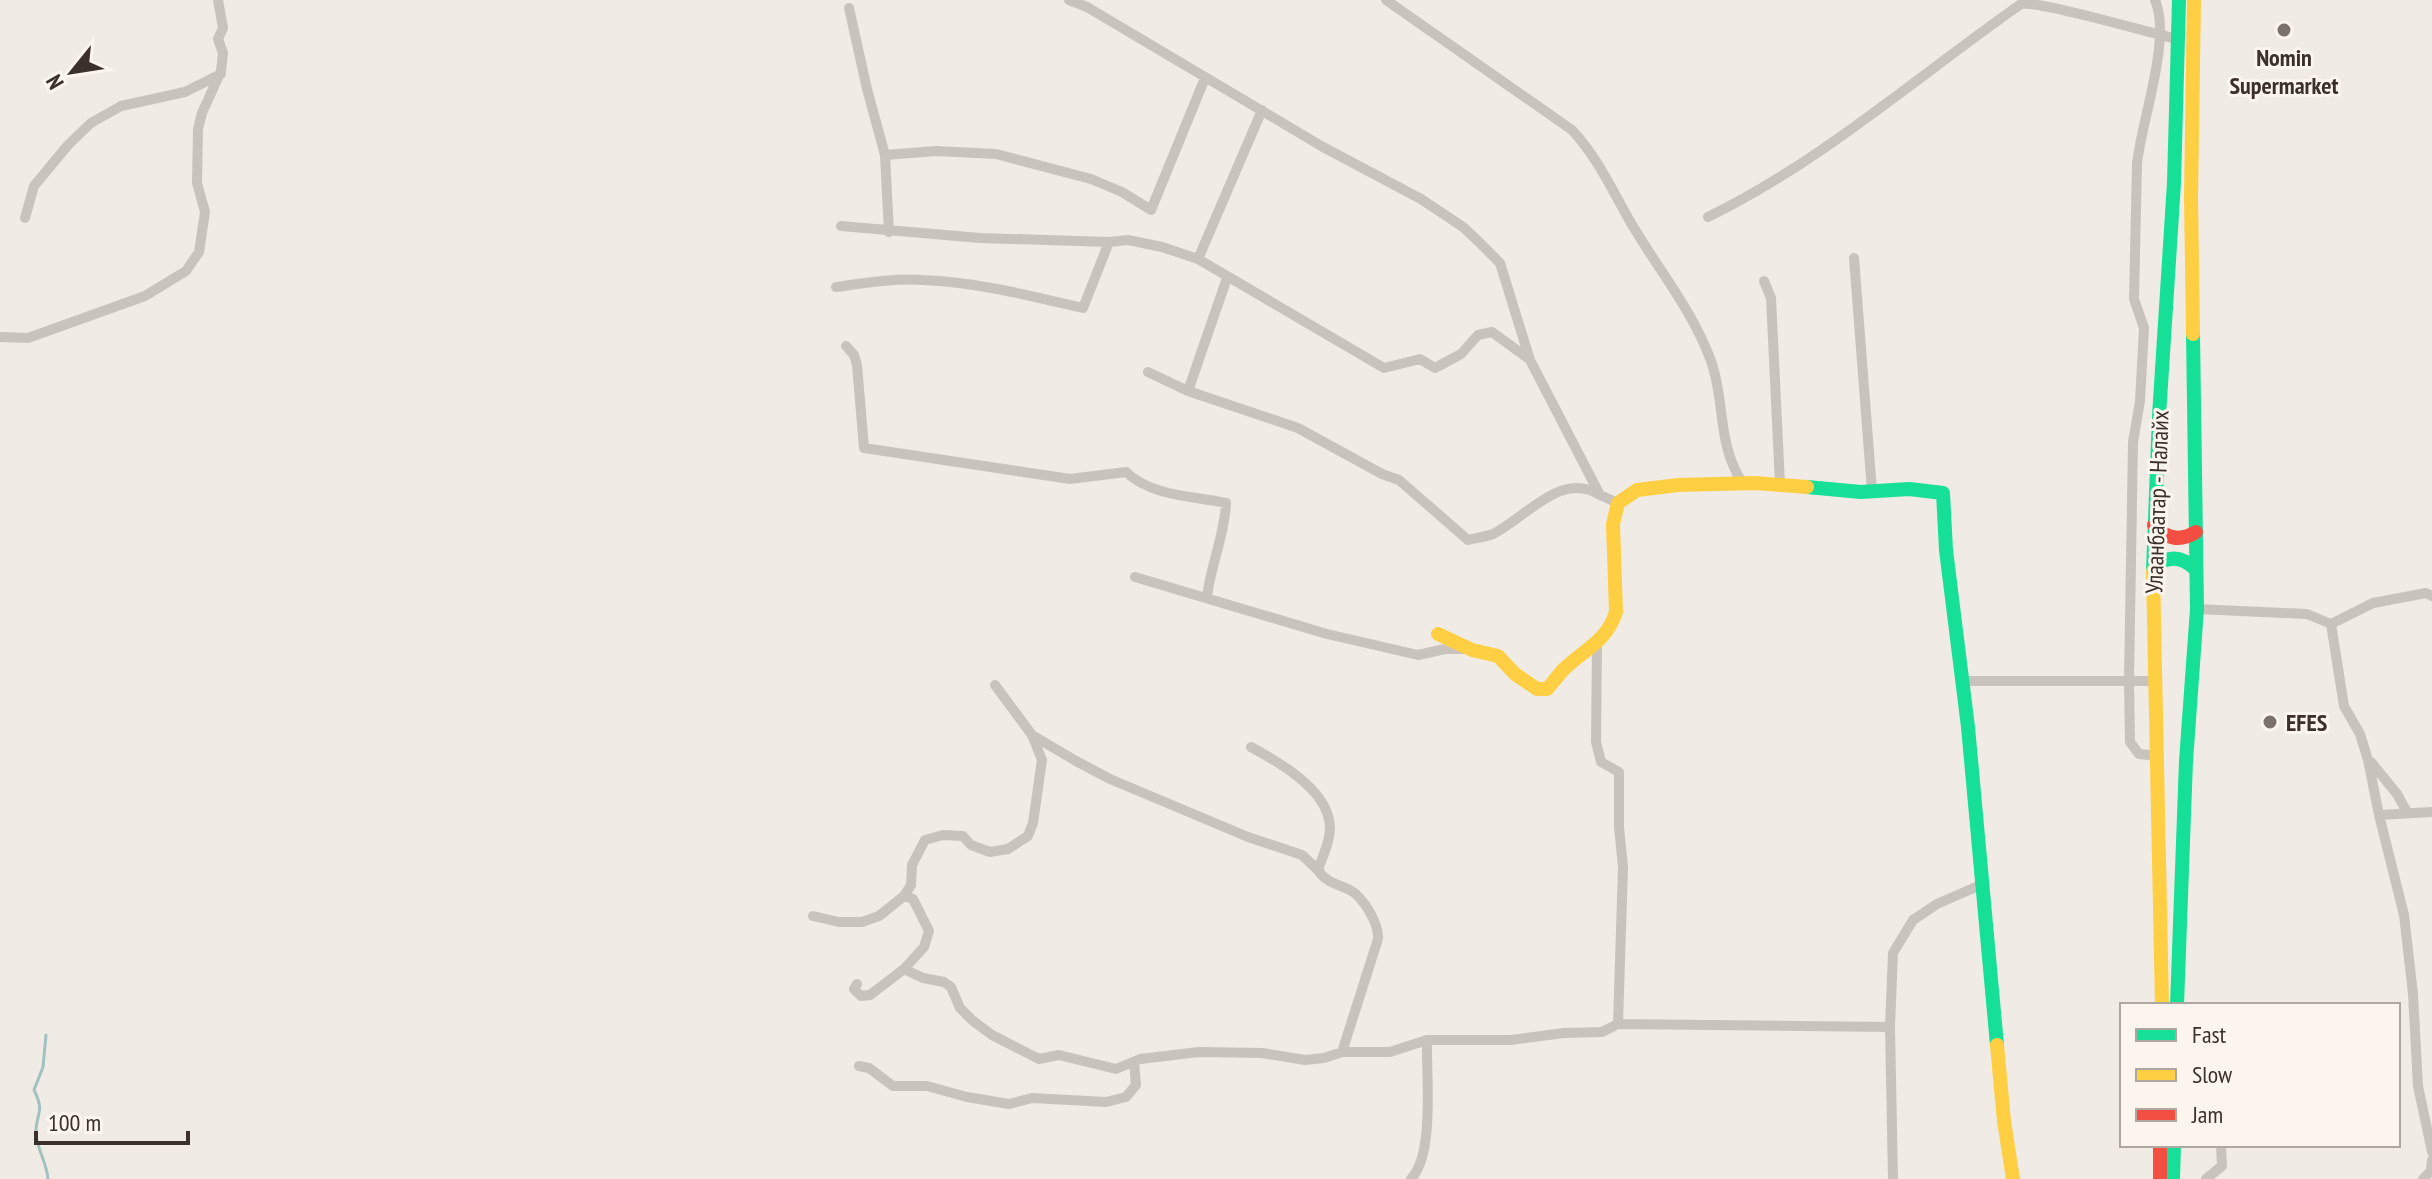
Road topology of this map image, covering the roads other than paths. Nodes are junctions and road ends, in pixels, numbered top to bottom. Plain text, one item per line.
1 (218, 0) edge
2 (1069, 0) edge
3 (1386, 0) edge
4 (2155, 0) edge
5 (2179, 0) edge
6 (2194, 0) edge
7 (849, 8) dead end
8 (2159, 35) junction
9 (2177, 39) junction
10 (221, 74) junction
11 (1205, 78) junction
12 (1262, 110) junction
13 (885, 155) junction
14 (1708, 217) dead end
15 (25, 218) dead end
16 (841, 226) dead end
17 (889, 232) junction
18 (1109, 242) junction
19 (1854, 258) dead end
20 (1198, 259) junction
21 (1227, 278) junction
22 (1764, 281) dead end
23 (836, 287) dead end
24 (0, 337) edge
25 (846, 346) dead end
26 (1530, 360) junction
27 (1148, 372) dead end
28 (1188, 391) junction
29 (1743, 484) junction
30 (1780, 484) junction
31 (1872, 491) junction
32 (1600, 495) junction
33 (1618, 503) junction
34 (2154, 525) junction
35 (2196, 532) junction
36 (2153, 568) junction
37 (2196, 570) junction
38 (1135, 577) dead end
39 (2432, 596) edge
40 (1207, 598) junction
41 (2197, 609) junction
42 (2331, 624) junction
43 (1438, 634) dead end
44 (1597, 646) junction
45 (1472, 650) junction
46 (2129, 680) junction
47 (1962, 681) junction
48 (2156, 681) junction
49 (995, 685) dead end
50 (1032, 735) junction
51 (1251, 747) dead end
52 (2158, 756) junction
53 (2368, 760) junction
54 (2407, 812) junction
55 (2432, 812) edge
56 (2379, 815) junction
57 (1318, 870) junction
58 (1983, 884) junction
59 (904, 896) junction
60 (813, 916) dead end
61 (904, 969) junction
62 (857, 984) dead end
63 (2162, 1003) edge
64 (2177, 1003) edge
65 (1618, 1024) junction
66 (1890, 1027) junction
67 (1427, 1040) junction
68 (1342, 1052) junction
69 (1134, 1062) junction
70 (859, 1066) dead end
71 (2160, 1147) edge
72 (2174, 1147) edge
73 (2221, 1147) edge
74 (2432, 1152) edge
75 (1411, 1179) edge
76 (1893, 1179) edge
77 (2013, 1179) edge
78 (2160, 1179) edge
79 (2173, 1179) edge
80 (2206, 1179) edge

1 - 10 street
2 - 11 street
3 - 29 street
4 - 8 street
5 - 9 main road, Улаанбаатар - Налайх
6 - 35 main road, Улаанбаатар - Налайх
7 - 13 street
8 - 9 street
8 - 14 street
8 - 46 street
9 - 34 main road, Улаанбаатар - Налайх
10 - 15 street
10 - 24 street
11 - 12 street
11 - 13 street
12 - 20 street
12 - 26 street
13 - 17 street
16 - 17 street
17 - 18 street
18 - 20 street
18 - 23 street
19 - 31 street
20 - 21 street
21 - 26 street
21 - 28 street
22 - 30 street
25 - 40 street
26 - 32 street
27 - 28 street
28 - 32 street
29 - 30 main road
29 - 33 main road
30 - 31 main road
31 - 47 main road
32 - 33 street
33 - 44 main road
34 - 35 main road
34 - 36 main road, Улаанбаатар - Налайх
35 - 37 main road, Улаанбаатар - Налайх
36 - 37 main road
36 - 48 main road, Улаанбаатар - Налайх
37 - 41 main road, Улаанбаатар - Налайх
38 - 40 street
39 - 42 street
40 - 45 street
41 - 42 street
41 - 64 main road, Улаанбаатар - Налайх
42 - 53 street
43 - 45 main road
44 - 45 main road
44 - 65 street
46 - 47 street
46 - 48 street
46 - 52 street
47 - 58 main road
48 - 52 main road, Улаанбаатар - Налайх
49 - 50 street
50 - 57 street
50 - 59 street
51 - 57 street
52 - 63 main road, Улаанбаатар - Налайх
53 - 54 street
53 - 56 street
54 - 55 street
54 - 56 street
56 - 74 street
57 - 68 street
58 - 66 street
58 - 77 main road
59 - 60 street
59 - 61 street
61 - 62 street
61 - 69 street
65 - 66 street
65 - 67 street
66 - 76 street
67 - 68 street
67 - 75 street
68 - 69 street
69 - 70 street
71 - 78 main road
72 - 79 main road
73 - 80 street

